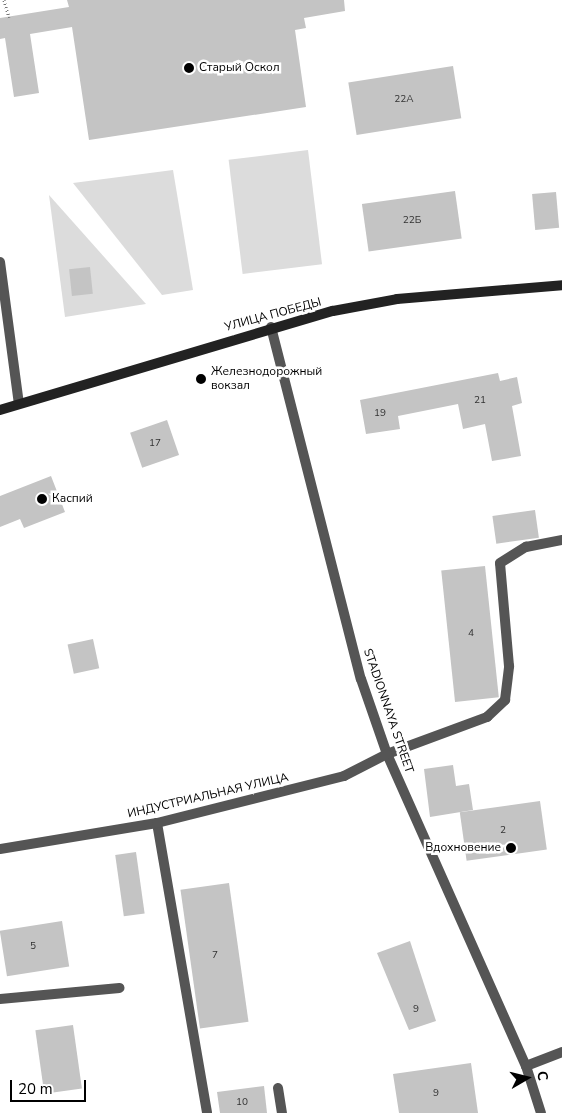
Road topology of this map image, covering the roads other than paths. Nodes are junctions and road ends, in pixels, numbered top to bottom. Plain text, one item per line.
1 (0, 262) edge
2 (562, 285) edge
3 (271, 327) junction
4 (19, 404) junction
5 (0, 410) edge
6 (562, 540) edge
7 (386, 754) junction
8 (157, 823) junction
9 (0, 849) edge
10 (119, 988) dead end
11 (0, 999) edge
12 (562, 1052) edge
13 (526, 1066) junction
14 (278, 1088) dead end
15 (207, 1113) edge
16 (282, 1113) edge
17 (541, 1113) edge

1 - 4 street
2 - 3 street, УЛИЦА ПОБЕДЫ
3 - 4 street, УЛИЦА ПОБЕДЫ
3 - 7 street, STADIONNAYA STREET
4 - 5 street, УЛИЦА ПОБЕДЫ
6 - 7 street, ИНДУСТРИАЛЬНАЯ УЛИЦА
7 - 8 street, ИНДУСТРИАЛЬНАЯ УЛИЦА
7 - 13 street, STADIONNAYA STREET
8 - 9 street, ИНДУСТРИАЛЬНАЯ УЛИЦА
8 - 15 street
10 - 11 street
12 - 13 street
13 - 17 street, STADIONNAYA STREET
14 - 16 street

